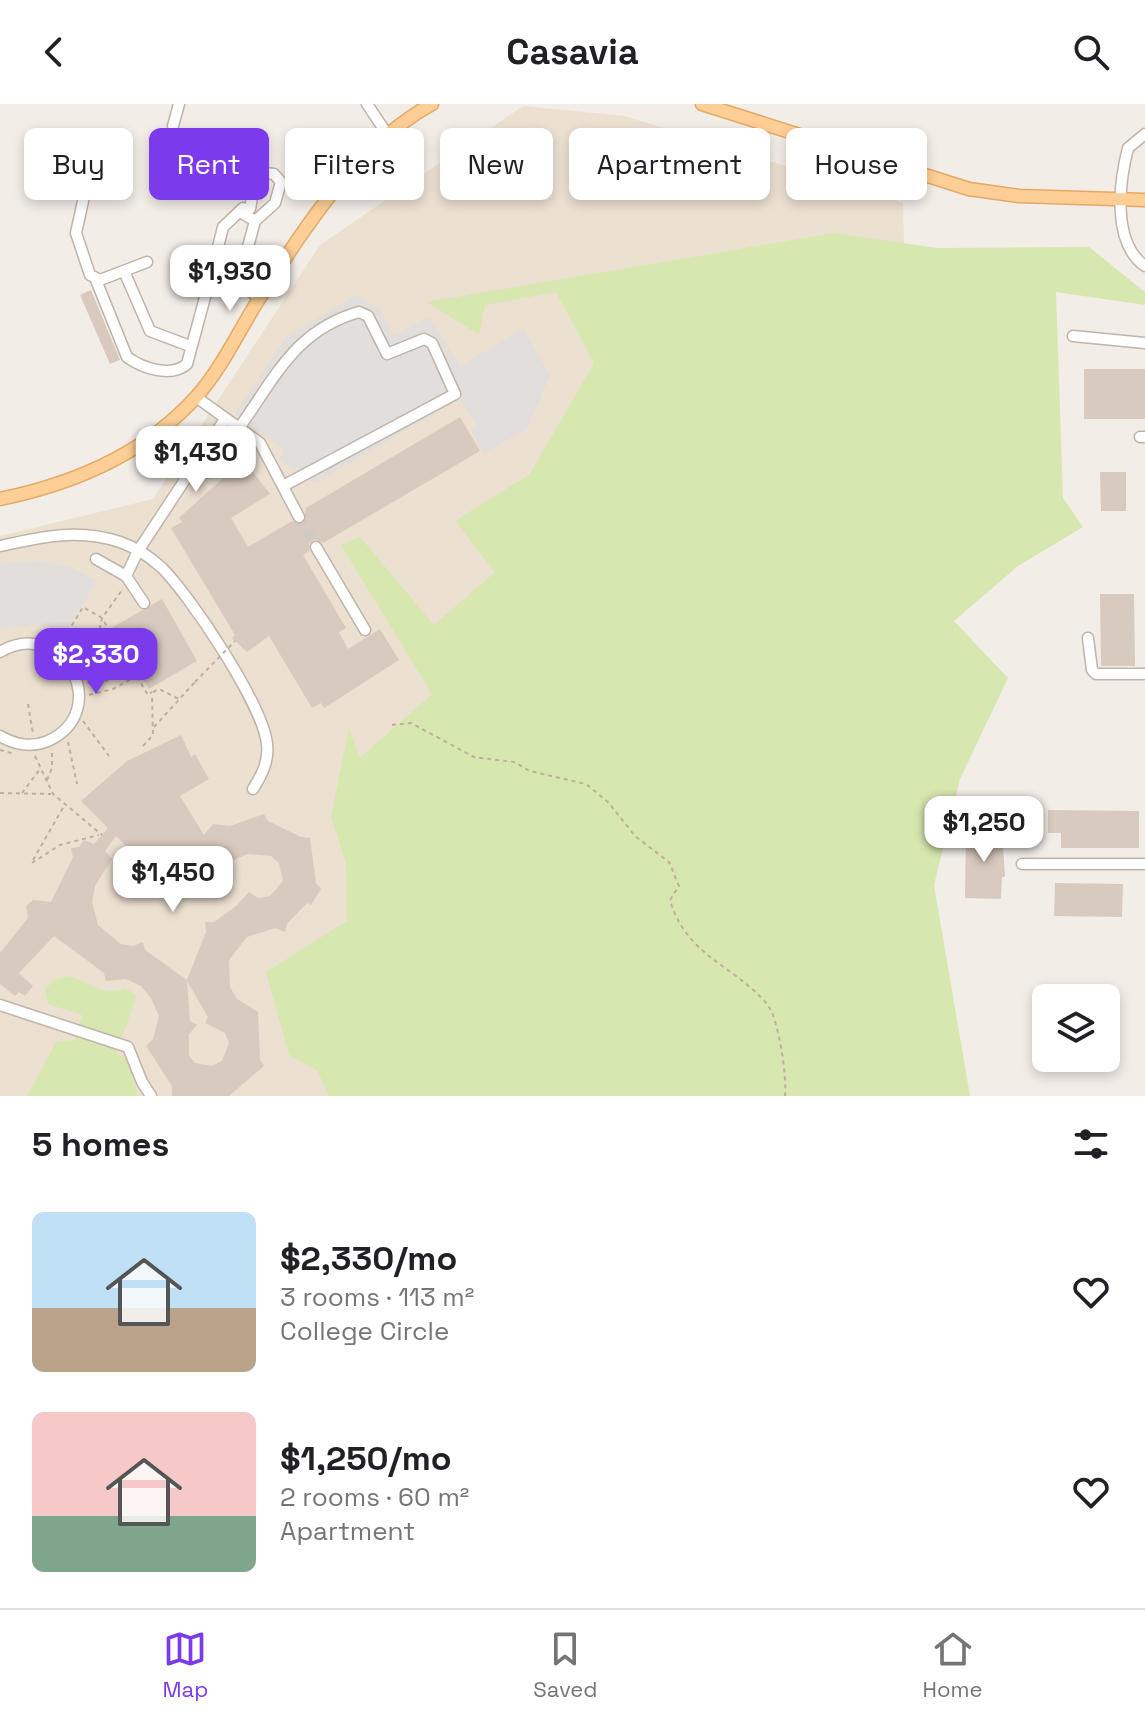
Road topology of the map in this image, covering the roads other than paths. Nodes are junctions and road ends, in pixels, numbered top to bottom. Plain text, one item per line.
1 (179, 104) edge
2 (367, 104) edge
3 (432, 104) edge
4 (702, 104) edge
5 (173, 126) dead end
6 (383, 128) edge
7 (396, 128) edge
8 (1145, 134) edge
9 (269, 174) edge
10 (84, 200) edge
11 (251, 200) edge
12 (328, 200) edge
13 (1122, 200) junction
14 (1145, 200) edge
15 (242, 210) junction
16 (255, 221) junction
17 (147, 262) dead end
18 (1145, 266) edge
19 (124, 271) junction
20 (211, 275) junction
21 (96, 280) junction
22 (238, 283) junction
23 (260, 298) junction
24 (1073, 336) dead end
25 (1145, 343) edge
26 (190, 346) junction
27 (196, 397) junction
28 (225, 419) junction
29 (239, 428) junction
30 (283, 486) junction
31 (0, 499) edge
32 (299, 517) tunnel mouth
33 (0, 546) edge
34 (316, 547) tunnel mouth
35 (138, 551) junction
36 (96, 559) dead end
37 (128, 578) junction
38 (144, 603) dead end
39 (365, 630) dead end
40 (1088, 638) dead end
41 (0, 652) edge
42 (1145, 674) edge
43 (0, 736) edge
44 (253, 789) dead end
45 (1022, 864) dead end
46 (1145, 864) edge
47 (0, 1005) edge
48 (151, 1096) edge

1 - 5 street
2 - 6 street
3 - 7 main road
4 - 13 main road
8 - 13 street
9 - 16 street
10 - 21 street
11 - 15 street
12 - 23 main road
13 - 14 main road
13 - 18 street
15 - 16 street
15 - 20 street
16 - 22 street
17 - 19 street
19 - 21 street
19 - 26 street
20 - 22 street
20 - 26 street
21 - 26 street
22 - 23 street
23 - 27 main road
24 - 25 street
27 - 28 street
27 - 31 main road
28 - 29 street
28 - 35 street
29 - 30 street
29 - 30 street
30 - 32 street
33 - 35 street
34 - 39 street
35 - 37 street
35 - 44 street
36 - 37 street
37 - 38 street
40 - 42 street
41 - 43 street
45 - 46 street
47 - 48 street

